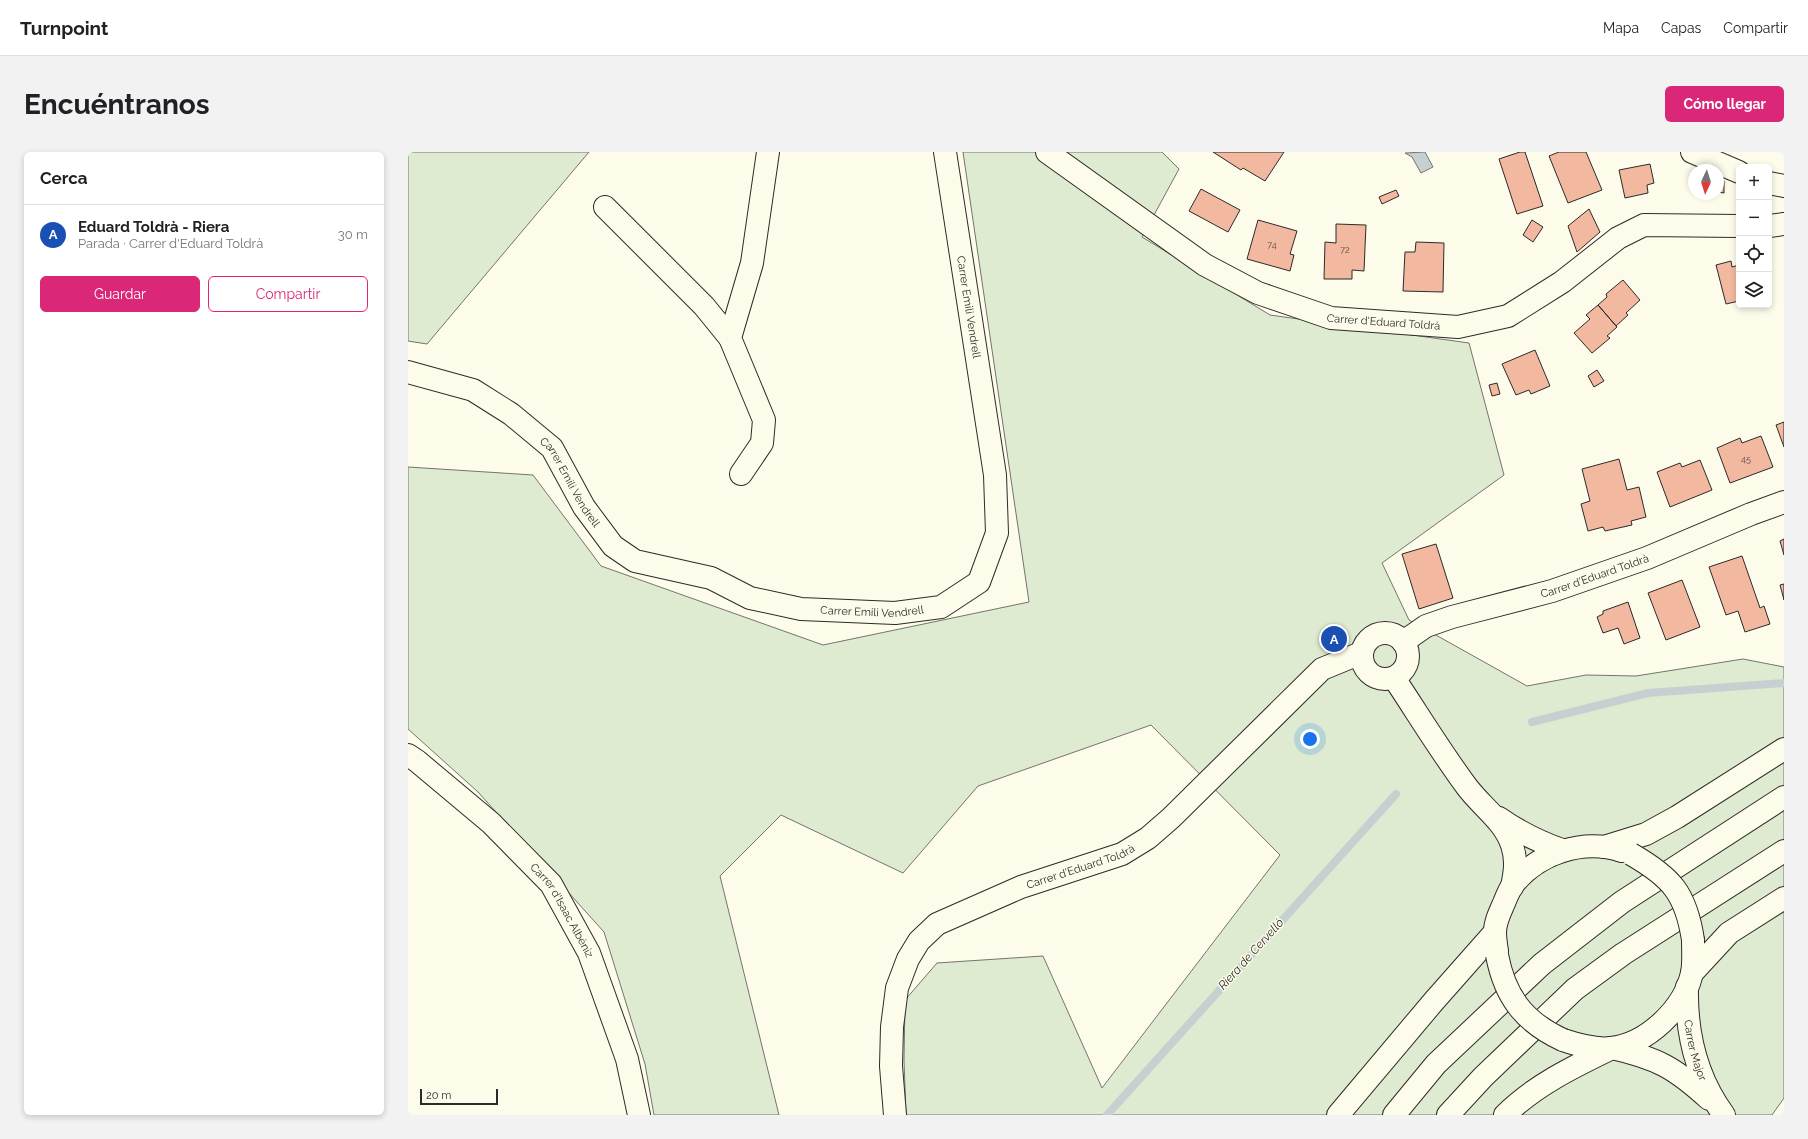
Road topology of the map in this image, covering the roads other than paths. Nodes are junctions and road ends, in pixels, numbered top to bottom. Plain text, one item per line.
1 (768, 152) edge
2 (945, 152) edge
3 (1047, 152) edge
4 (1692, 152) edge
5 (1736, 171) edge
6 (1772, 184) edge
7 (1784, 186) edge
8 (605, 207) dead end
9 (1784, 224) edge
10 (1736, 226) edge
11 (1772, 226) edge
12 (730, 338) junction
13 (408, 372) edge
14 (741, 474) dead end
15 (1784, 502) edge
16 (1403, 642) junction
17 (1361, 653) junction
18 (1394, 678) junction
19 (1784, 749) edge
20 (408, 755) edge
21 (1784, 798) edge
22 (1491, 813) junction
23 (1604, 847) junction
24 (1562, 850) junction
25 (1784, 851) edge
26 (1512, 887) junction
27 (1784, 898) edge
28 (1495, 932) junction
29 (1690, 980) junction
30 (1612, 1048) junction
31 (1721, 1111) edge
32 (639, 1115) edge
33 (895, 1115) edge
34 (1338, 1115) edge
35 (1394, 1115) edge
36 (1448, 1115) edge
37 (1505, 1115) edge

1 - 12 main road
2 - 13 main road, Carrer Emili Vendrell
3 - 10 main road, Carrer d'Eduard Toldrà
4 - 5 main road
6 - 7 main road
8 - 12 main road
9 - 11 main road
12 - 14 main road
15 - 16 main road, Carrer d'Eduard Toldrà
16 - 17 main road
16 - 18 main road
17 - 18 main road
17 - 33 main road, Carrer d'Eduard Toldrà
18 - 22 main road
19 - 23 main road
20 - 32 main road, Carrer d'Isaac Albéniz
21 - 35 main road
22 - 24 main road
22 - 26 main road
23 - 24 main road
23 - 29 main road, Carrer Major, bridge
24 - 26 main road
25 - 36 main road
26 - 28 main road
27 - 29 main road
28 - 30 main road, bridge
28 - 34 main road
29 - 30 main road
29 - 31 main road, Carrer Major
30 - 31 main road, Carrer Major
30 - 37 main road

